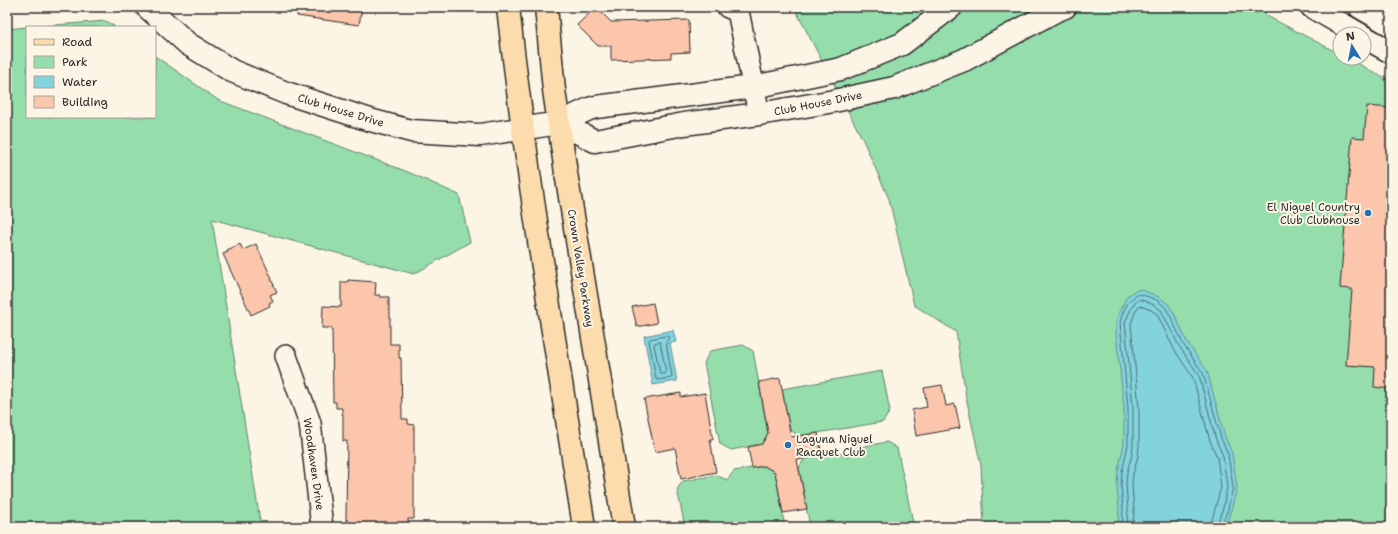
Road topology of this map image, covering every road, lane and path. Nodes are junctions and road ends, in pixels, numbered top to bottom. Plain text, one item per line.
1 (147, 7) edge
2 (508, 7) edge
3 (546, 7) edge
4 (728, 7) edge
5 (951, 7) edge
6 (1065, 7) edge
7 (1312, 7) edge
8 (1360, 7) edge
9 (1391, 25) edge
10 (1345, 26) edge
11 (1372, 41) edge
12 (1391, 52) edge
13 (753, 87) junction
14 (759, 114) junction
15 (559, 123) junction
16 (522, 128) junction
17 (286, 356) dead end
18 (322, 527) edge
19 (584, 527) edge
20 (624, 527) edge

1 - 16 street, Club House Drive
2 - 16 main road
3 - 15 main road, Crown Valley Parkway
4 - 13 street
5 - 13 street, Club House Drive
6 - 14 street, Club House Drive
7 - 10 street
8 - 9 street
11 - 12 street
13 - 14 street
13 - 15 street, Club House Drive
14 - 15 street, Club House Drive
15 - 16 street, Club House Drive
15 - 20 main road, Crown Valley Parkway
16 - 19 main road
17 - 18 street, Woodhaven Drive

